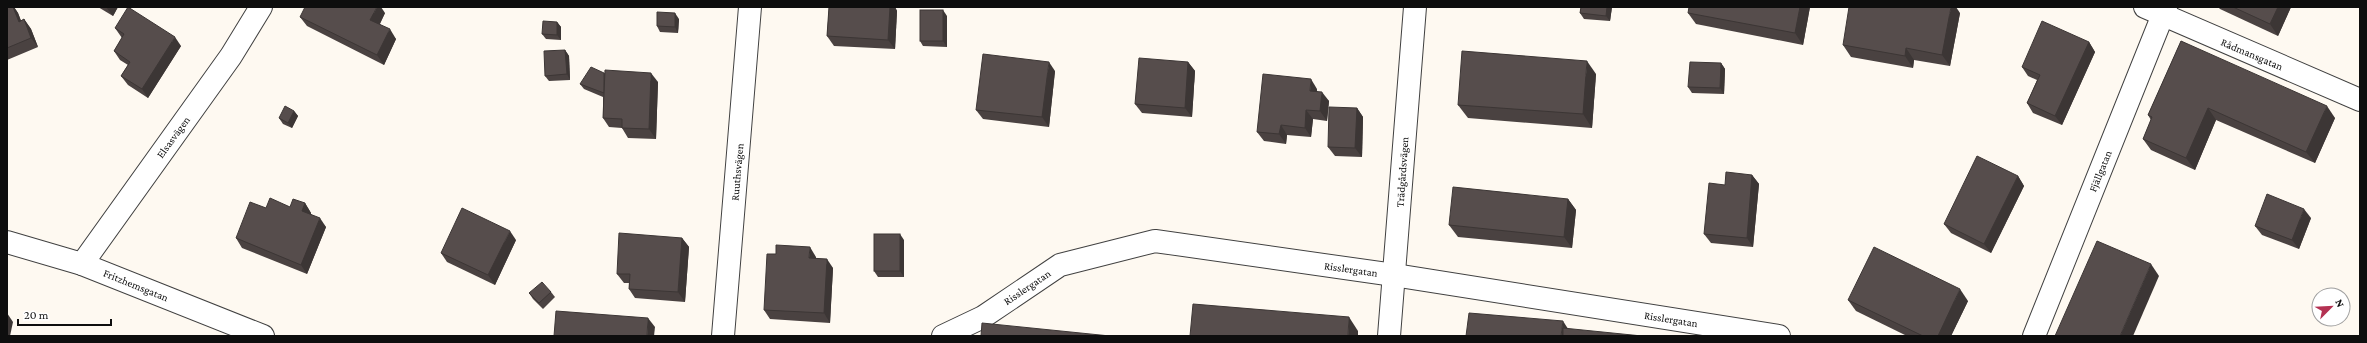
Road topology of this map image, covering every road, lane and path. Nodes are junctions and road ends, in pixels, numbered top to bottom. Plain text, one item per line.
1 (261, 7) edge
2 (750, 7) edge
3 (1415, 7) edge
4 (2157, 10) edge
5 (2360, 100) edge
6 (7, 242) edge
7 (82, 264) junction
8 (1394, 275) junction
9 (263, 336) edge
10 (723, 336) edge
11 (943, 336) edge
12 (1389, 336) edge
13 (1780, 336) edge
14 (2034, 336) edge

1 - 7 street, Elsasvägen
2 - 10 street, Ruuthsvägen
3 - 8 street, Trädgårdsvägen
4 - 5 street, Rådmansgatan
4 - 14 street, Fjällgatan
6 - 7 street, Fritzhemsgatan
7 - 9 street, Fritzhemsgatan
8 - 11 street, Risslergatan
8 - 12 street, Trädgårdsvägen
8 - 13 street, Risslergatan

